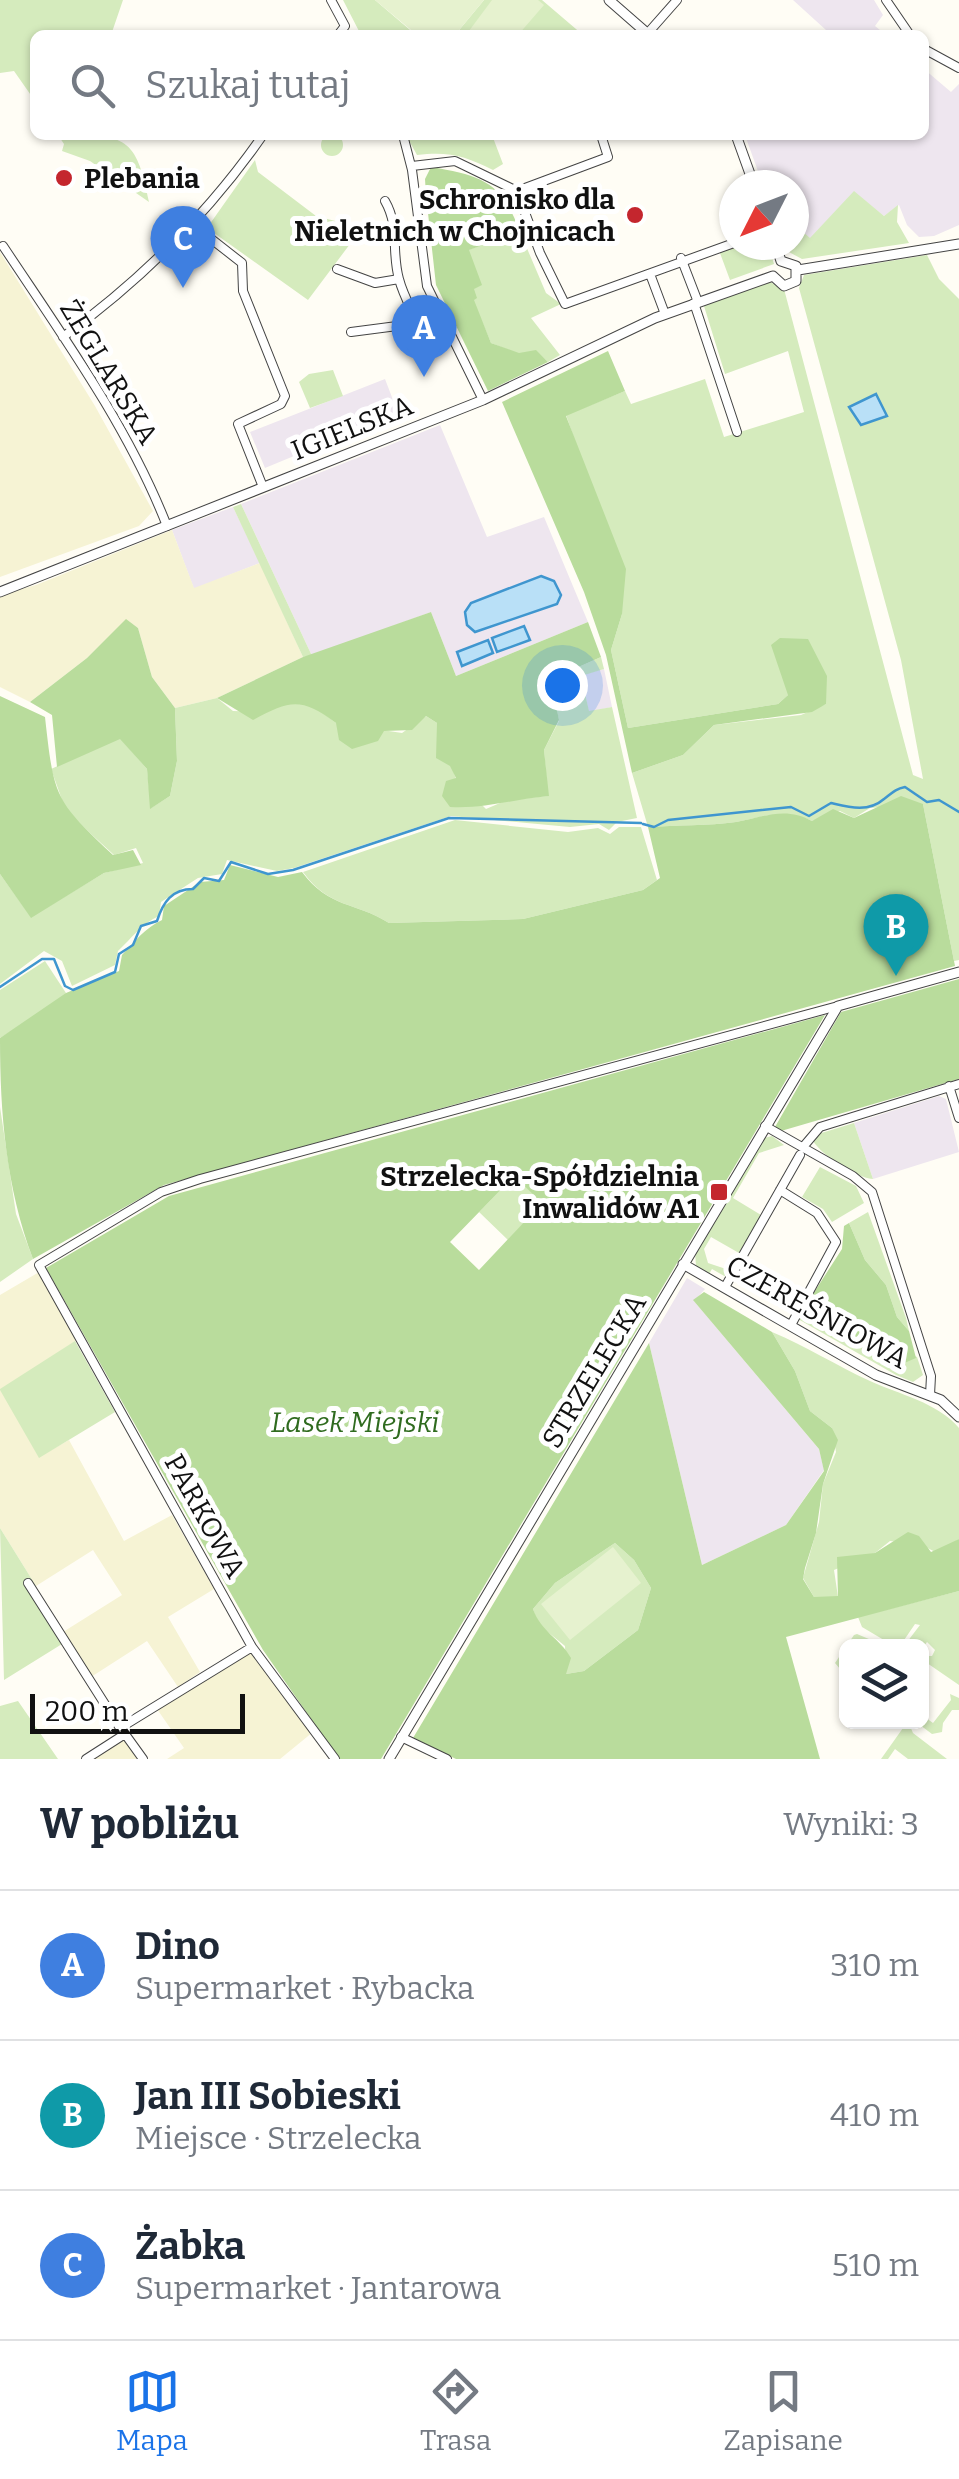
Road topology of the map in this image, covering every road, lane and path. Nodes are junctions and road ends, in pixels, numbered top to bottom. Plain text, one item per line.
1 (331, 0) edge
2 (609, 0) edge
3 (677, 0) edge
4 (886, 0) edge
5 (347, 30) edge
6 (643, 30) edge
7 (651, 30) edge
8 (907, 30) edge
9 (929, 52) edge
10 (959, 68) edge
11 (260, 140) edge
12 (404, 140) edge
13 (603, 140) edge
14 (738, 140) edge
15 (412, 166) junction
16 (749, 170) edge
17 (518, 190) junction
18 (385, 201) dead end
19 (186, 230) junction
20 (959, 244) edge
21 (3, 246) dead end
22 (719, 249) edge
23 (682, 260) junction
24 (781, 261) joint
25 (337, 269) dead end
26 (798, 270) junction
27 (650, 274) junction
28 (773, 276) junction
29 (399, 280) junction
30 (696, 302) junction
31 (666, 314) junction
32 (442, 320) junction
33 (418, 324) junction
34 (352, 332) dead end
35 (62, 337) junction
36 (483, 400) junction
37 (737, 432) dead end
38 (262, 487) junction
39 (167, 526) junction
40 (0, 592) edge
41 (959, 972) edge
42 (838, 1006) junction
43 (959, 1084) edge
44 (949, 1086) junction
45 (959, 1118) edge
46 (765, 1126) junction
47 (802, 1151) junction
48 (780, 1190) junction
49 (684, 1264) junction
50 (725, 1288) junction
51 (791, 1325) junction
52 (930, 1395) junction
53 (959, 1417) edge
54 (28, 1583) dead end
55 (252, 1647) junction
56 (122, 1731) junction
57 (401, 1738) junction
58 (86, 1759) edge
59 (143, 1759) edge
60 (336, 1759) edge
61 (388, 1759) edge
62 (447, 1759) edge

1 - 5 street
2 - 6 street
3 - 7 street
4 - 8 street
9 - 10 street
11 - 19 street
12 - 15 street
13 - 17 street
14 - 16 street
15 - 17 street
15 - 32 street
17 - 27 street
18 - 29 street
19 - 35 street
19 - 38 street
20 - 26 street
21 - 35 street, ŻEGLARSKA
22 - 23 street
23 - 27 street
23 - 30 street
24 - 26 street
24 - 28 street
25 - 29 street
26 - 28 street
27 - 31 street
28 - 30 street, IGIELSKA
29 - 33 street
30 - 31 street, IGIELSKA
30 - 37 street
31 - 36 street, IGIELSKA
32 - 33 street
32 - 36 street
33 - 34 street
35 - 39 street, ŻEGLARSKA
36 - 38 street, IGIELSKA
38 - 39 street, IGIELSKA
39 - 40 street, IGIELSKA
41 - 42 street
42 - 46 street, STRZELECKA
42 - 55 street, PARKOWA
43 - 44 street
44 - 45 street
44 - 47 street
46 - 47 street, CZEREŚNIOWA
46 - 49 street, STRZELECKA
47 - 48 street
47 - 52 street, CZEREŚNIOWA
48 - 50 street
48 - 51 street
49 - 50 street, CZEREŚNIOWA
49 - 57 street, STRZELECKA
50 - 51 street, CZEREŚNIOWA
51 - 52 street, CZEREŚNIOWA
52 - 53 street, CZEREŚNIOWA
54 - 56 street
55 - 56 street
55 - 60 street, PARKOWA
56 - 58 street
56 - 59 street
57 - 61 street, STRZELECKA
57 - 62 street

